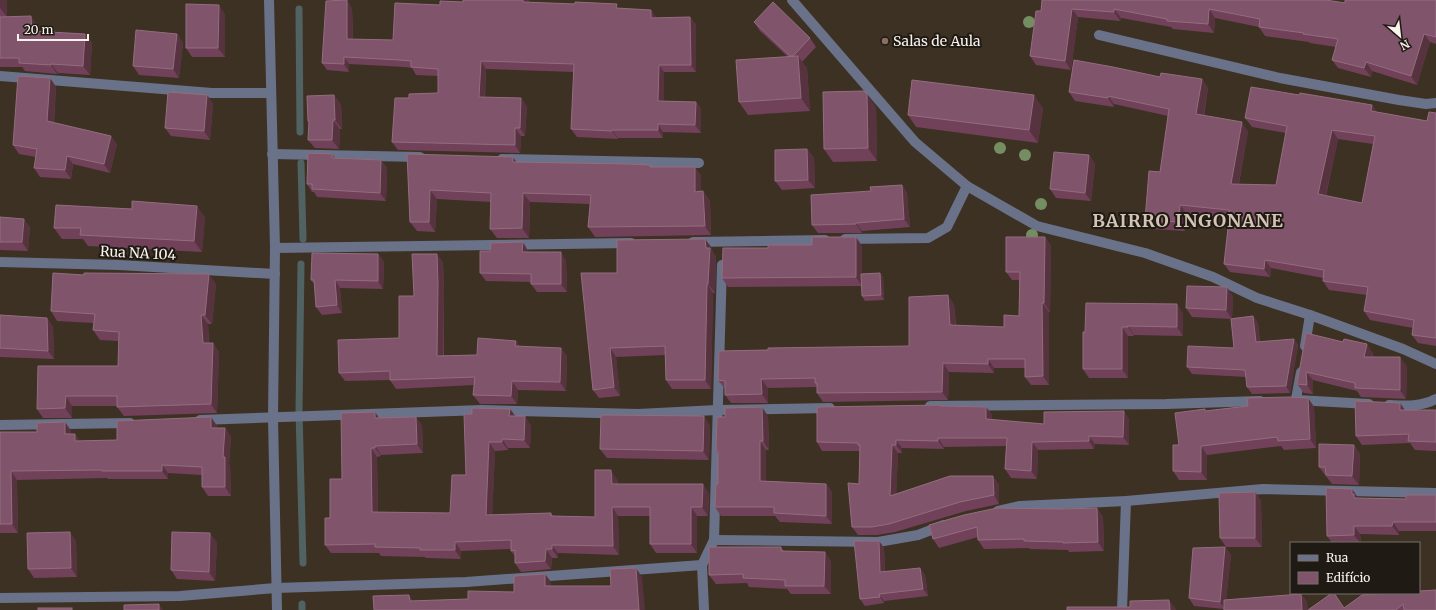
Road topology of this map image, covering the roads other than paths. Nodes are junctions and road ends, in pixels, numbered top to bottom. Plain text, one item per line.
1 (269, 0) edge
2 (792, 0) edge
3 (1099, 35) dead end
4 (0, 76) edge
5 (271, 93) junction
6 (1436, 103) edge
7 (272, 154) junction
8 (430, 158) edge
9 (494, 159) edge
10 (699, 163) dead end
11 (967, 186) junction
12 (643, 242) edge
13 (683, 242) edge
14 (275, 248) junction
15 (723, 249) junction
16 (0, 262) edge
17 (274, 274) junction
18 (1310, 315) junction
19 (1436, 364) edge
20 (1436, 399) edge
21 (1273, 400) edge
22 (923, 406) edge
23 (844, 408) edge
24 (717, 410) junction
25 (273, 418) junction
26 (187, 421) edge
27 (141, 422) edge
28 (0, 425) edge
29 (1436, 493) edge
30 (1126, 501) junction
31 (991, 512) edge
32 (955, 521) edge
33 (714, 540) junction
34 (702, 565) junction
35 (276, 588) junction
36 (0, 598) edge
37 (276, 610) edge
38 (704, 610) edge
39 (1122, 610) edge

1 - 5 street
2 - 11 street
3 - 6 street
4 - 5 street
5 - 7 street
7 - 8 street
7 - 14 street
9 - 10 street
11 - 15 street
11 - 18 street
12 - 14 street
13 - 15 street
14 - 17 street
15 - 24 street
16 - 17 street, Rua NA 104
17 - 25 street
18 - 19 street
18 - 20 street
21 - 22 street
23 - 24 street
24 - 25 street
24 - 33 street
25 - 26 street
25 - 35 street
27 - 28 street
29 - 30 street
30 - 31 street
30 - 39 street
32 - 33 street
33 - 34 street
34 - 35 street
34 - 38 street
35 - 36 street
35 - 37 street

